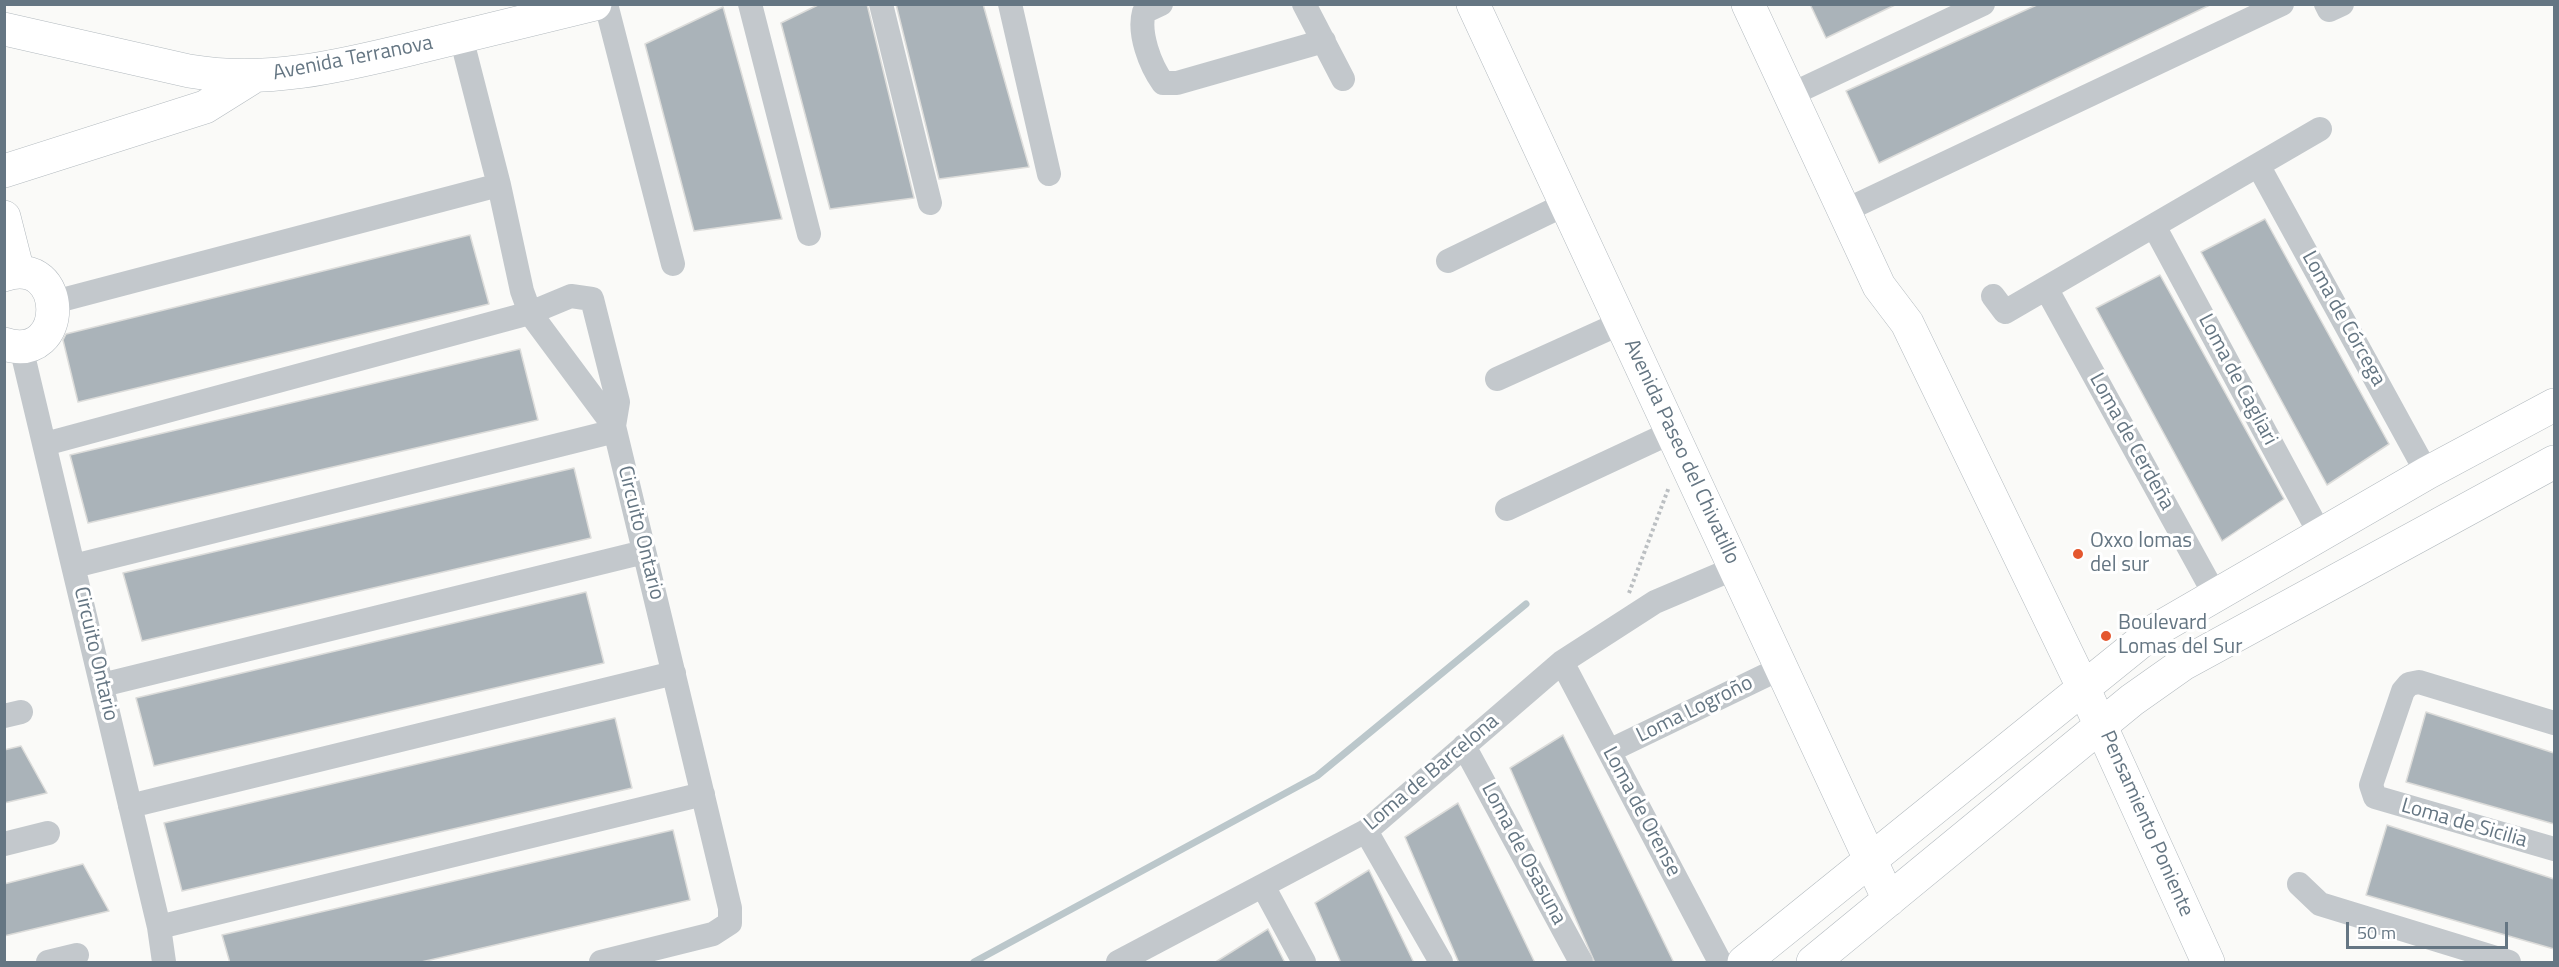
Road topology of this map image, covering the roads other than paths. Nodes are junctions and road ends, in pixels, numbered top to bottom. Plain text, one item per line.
1 (5, 4) edge
2 (595, 4) edge
3 (606, 4) edge
4 (750, 4) edge
5 (881, 4) edge
6 (1010, 4) edge
7 (1161, 4) edge
8 (1304, 4) edge
9 (1473, 4) edge
10 (1748, 4) edge
11 (1983, 4) edge
12 (2282, 4) edge
13 (2326, 4) edge
14 (2342, 4) edge
15 (4, 19) edge
16 (4, 28) edge
17 (461, 37) junction
18 (1324, 41) junction
19 (253, 77) junction
20 (1343, 79) dead end
21 (1790, 95) junction
22 (2320, 129) dead end
23 (2258, 165) junction
24 (4, 171) edge
25 (1049, 174) dead end
26 (499, 185) junction
27 (930, 203) dead end
28 (1566, 204) junction
29 (1844, 211) junction
30 (4, 218) edge
31 (2154, 226) junction
32 (809, 234) dead end
33 (1448, 261) dead end
34 (673, 264) dead end
35 (11, 274) edge
36 (2046, 288) junction
37 (1993, 296) dead end
38 (54, 302) junction
39 (530, 313) junction
40 (1621, 323) junction
41 (13, 345) edge
42 (1497, 379) dead end
43 (2554, 405) edge
44 (615, 428) junction
45 (1677, 443) junction
46 (45, 444) junction
47 (2554, 462) edge
48 (2427, 472) junction
49 (1506, 509) dead end
50 (2320, 534) junction
51 (644, 552) junction
52 (74, 566) junction
53 (1735, 568) junction
54 (2215, 596) junction
55 (1562, 662) junction
56 (1781, 668) junction
57 (674, 673) junction
58 (102, 685) junction
59 (2083, 687) junction
60 (2554, 723) edge
61 (2101, 726) junction
62 (1464, 746) junction
63 (1609, 751) junction
64 (703, 794) junction
65 (130, 806) junction
66 (1366, 831) junction
67 (48, 833) dead end
68 (4, 844) edge
69 (2554, 849) edge
70 (1870, 860) junction
71 (2299, 884) dead end
72 (1263, 886) junction
73 (1889, 900) junction
74 (159, 927) junction
75 (1162, 952) edge
76 (77, 955) dead end
77 (666, 955) edge
78 (48, 963) edge
79 (164, 963) edge
80 (601, 963) edge
81 (1118, 963) edge
82 (1304, 963) edge
83 (1441, 963) edge
84 (1581, 963) edge
85 (1720, 963) edge
86 (1744, 963) edge
87 (1813, 963) edge
88 (2208, 963) edge
89 (2509, 963) edge

1 - 15 street
2 - 17 street, Avenida Terranova
3 - 34 street
4 - 32 street
5 - 27 street
6 - 25 street
7 - 18 street
8 - 18 street
9 - 28 street, Avenida Paseo del Chivatillo
10 - 21 street
11 - 21 street
12 - 29 street
13 - 14 street
16 - 19 street, Avenida Terranova
17 - 19 street, Avenida Terranova
17 - 26 street, Circuito Ontario
18 - 20 street
19 - 24 street
21 - 29 street
22 - 23 street
23 - 31 street
23 - 48 street, Loma de Córcega
26 - 38 street
26 - 39 street, Circuito Ontario
28 - 33 street
28 - 40 street, Avenida Paseo del Chivatillo
29 - 59 street
30 - 35 street
31 - 36 street
31 - 50 street, Loma de Cagliari
35 - 38 street
36 - 37 street
36 - 54 street, Loma de Cerdeña
38 - 41 street
39 - 44 street, Circuito Ontario
39 - 44 street
39 - 46 street
40 - 42 street
40 - 45 street, Avenida Paseo del Chivatillo
41 - 46 street, Circuito Ontario
43 - 48 street
44 - 51 street, Circuito Ontario
44 - 52 street
45 - 49 street
45 - 53 street, Avenida Paseo del Chivatillo
46 - 52 street, Circuito Ontario
47 - 61 street
48 - 50 street
50 - 54 street
51 - 57 street, Circuito Ontario
51 - 58 street
52 - 58 street, Circuito Ontario
53 - 55 street, Loma de Barcelona
53 - 56 street, Avenida Paseo del Chivatillo
54 - 59 street
55 - 62 street, Loma de Barcelona
55 - 63 street, Loma de Orense
56 - 63 street, Loma Logroño
56 - 70 street, Avenida Paseo del Chivatillo
57 - 64 street, Circuito Ontario
57 - 65 street
58 - 65 street, Circuito Ontario
59 - 61 street, Pensamiento Poniente
59 - 70 street
60 - 69 street, Loma de Sicilia
61 - 73 street
61 - 88 street, Pensamiento Poniente
62 - 66 street, Loma de Barcelona
62 - 84 street, Loma de Osasuna
63 - 85 street, Loma de Orense
64 - 74 street
64 - 77 street, Circuito Ontario
65 - 74 street, Circuito Ontario
66 - 72 street, Loma de Barcelona
66 - 83 street
67 - 68 street
70 - 73 street, Avenida Paseo del Chivatillo
70 - 86 street
71 - 89 street
72 - 75 street, Loma de Barcelona
72 - 82 street
73 - 87 street
74 - 79 street, Circuito Ontario
75 - 81 street, Loma de Barcelona
76 - 78 street
77 - 80 street, Circuito Ontario

